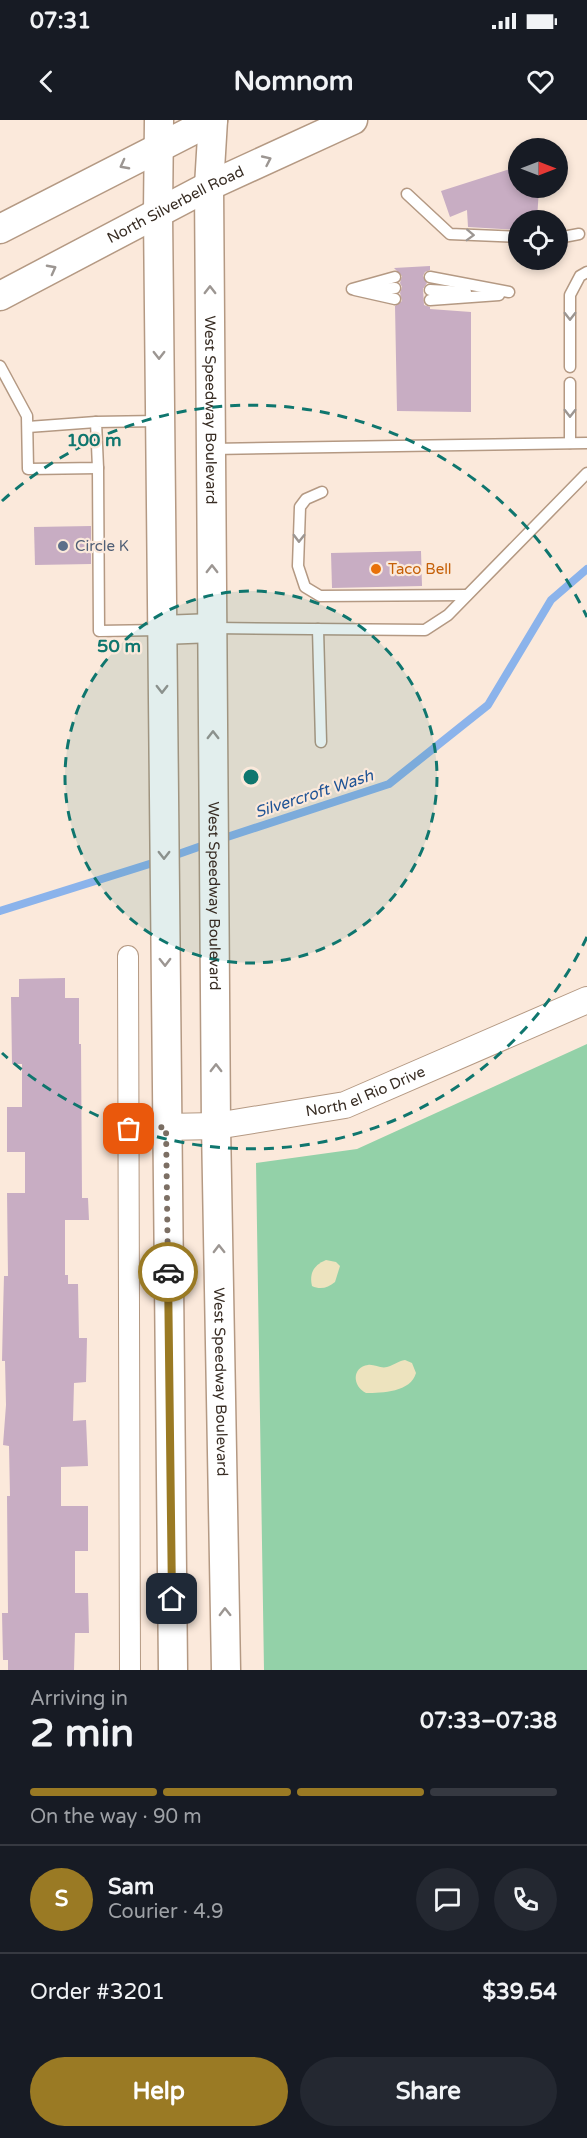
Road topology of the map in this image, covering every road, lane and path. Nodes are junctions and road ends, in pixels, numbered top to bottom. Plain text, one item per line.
1 (213, 120) edge
2 (353, 120) edge
3 (159, 134) edge
4 (209, 186) junction
5 (407, 194) dead end
6 (158, 213) junction
7 (0, 229) edge
8 (579, 234) dead end
9 (568, 236) edge
10 (508, 237) edge
11 (587, 272) edge
12 (430, 277) dead end
13 (351, 289) joint
14 (430, 295) dead end
15 (0, 296) edge
16 (0, 366) edge
17 (570, 367) dead end
18 (570, 383) dead end
19 (160, 421) junction
20 (96, 422) junction
21 (28, 427) junction
22 (570, 443) junction
23 (587, 443) edge
24 (211, 449) junction
25 (98, 468) junction
26 (587, 473) edge
27 (322, 492) dead end
28 (467, 595) junction
29 (213, 628) junction
30 (318, 629) junction
31 (162, 630) junction
32 (321, 742) dead end
33 (128, 956) dead end
34 (587, 1000) edge
35 (216, 1126) junction
36 (166, 1127) junction
37 (129, 1129) junction
38 (130, 1670) edge
39 (173, 1670) edge
40 (226, 1670) edge

1 - 3 main road
1 - 4 main road, West Speedway Boulevard
4 -> 2 main road, North Silverbell Road
3 - 6 main road
3 -> 7 main road
4 - 6 main road, North Silverbell Road
24 -> 4 main road, West Speedway Boulevard
5 -> 10 lane
15 -> 6 main road, North Silverbell Road
6 -> 19 main road
8 - 9 lane
11 -> 17 lane
12 - 14 lane
13 - 13 lane
16 - 21 lane
18 -> 22 lane
19 - 20 lane
19 - 31 main road
20 - 21 lane
20 - 25 lane
21 - 25 lane
22 - 23 lane
22 - 24 lane
29 -> 24 main road, West Speedway Boulevard
25 - 31 lane
26 - 28 lane
27 -> 28 lane
28 - 30 lane
29 - 30 lane
29 - 31 main road
35 -> 29 main road, West Speedway Boulevard
30 - 32 lane
31 -> 36 main road
33 - 37 street
34 - 35 street, North el Rio Drive
35 - 36 street, North el Rio Drive
40 -> 35 main road, West Speedway Boulevard
36 - 37 street, North el Rio Drive
36 - 39 main road
37 - 38 street

